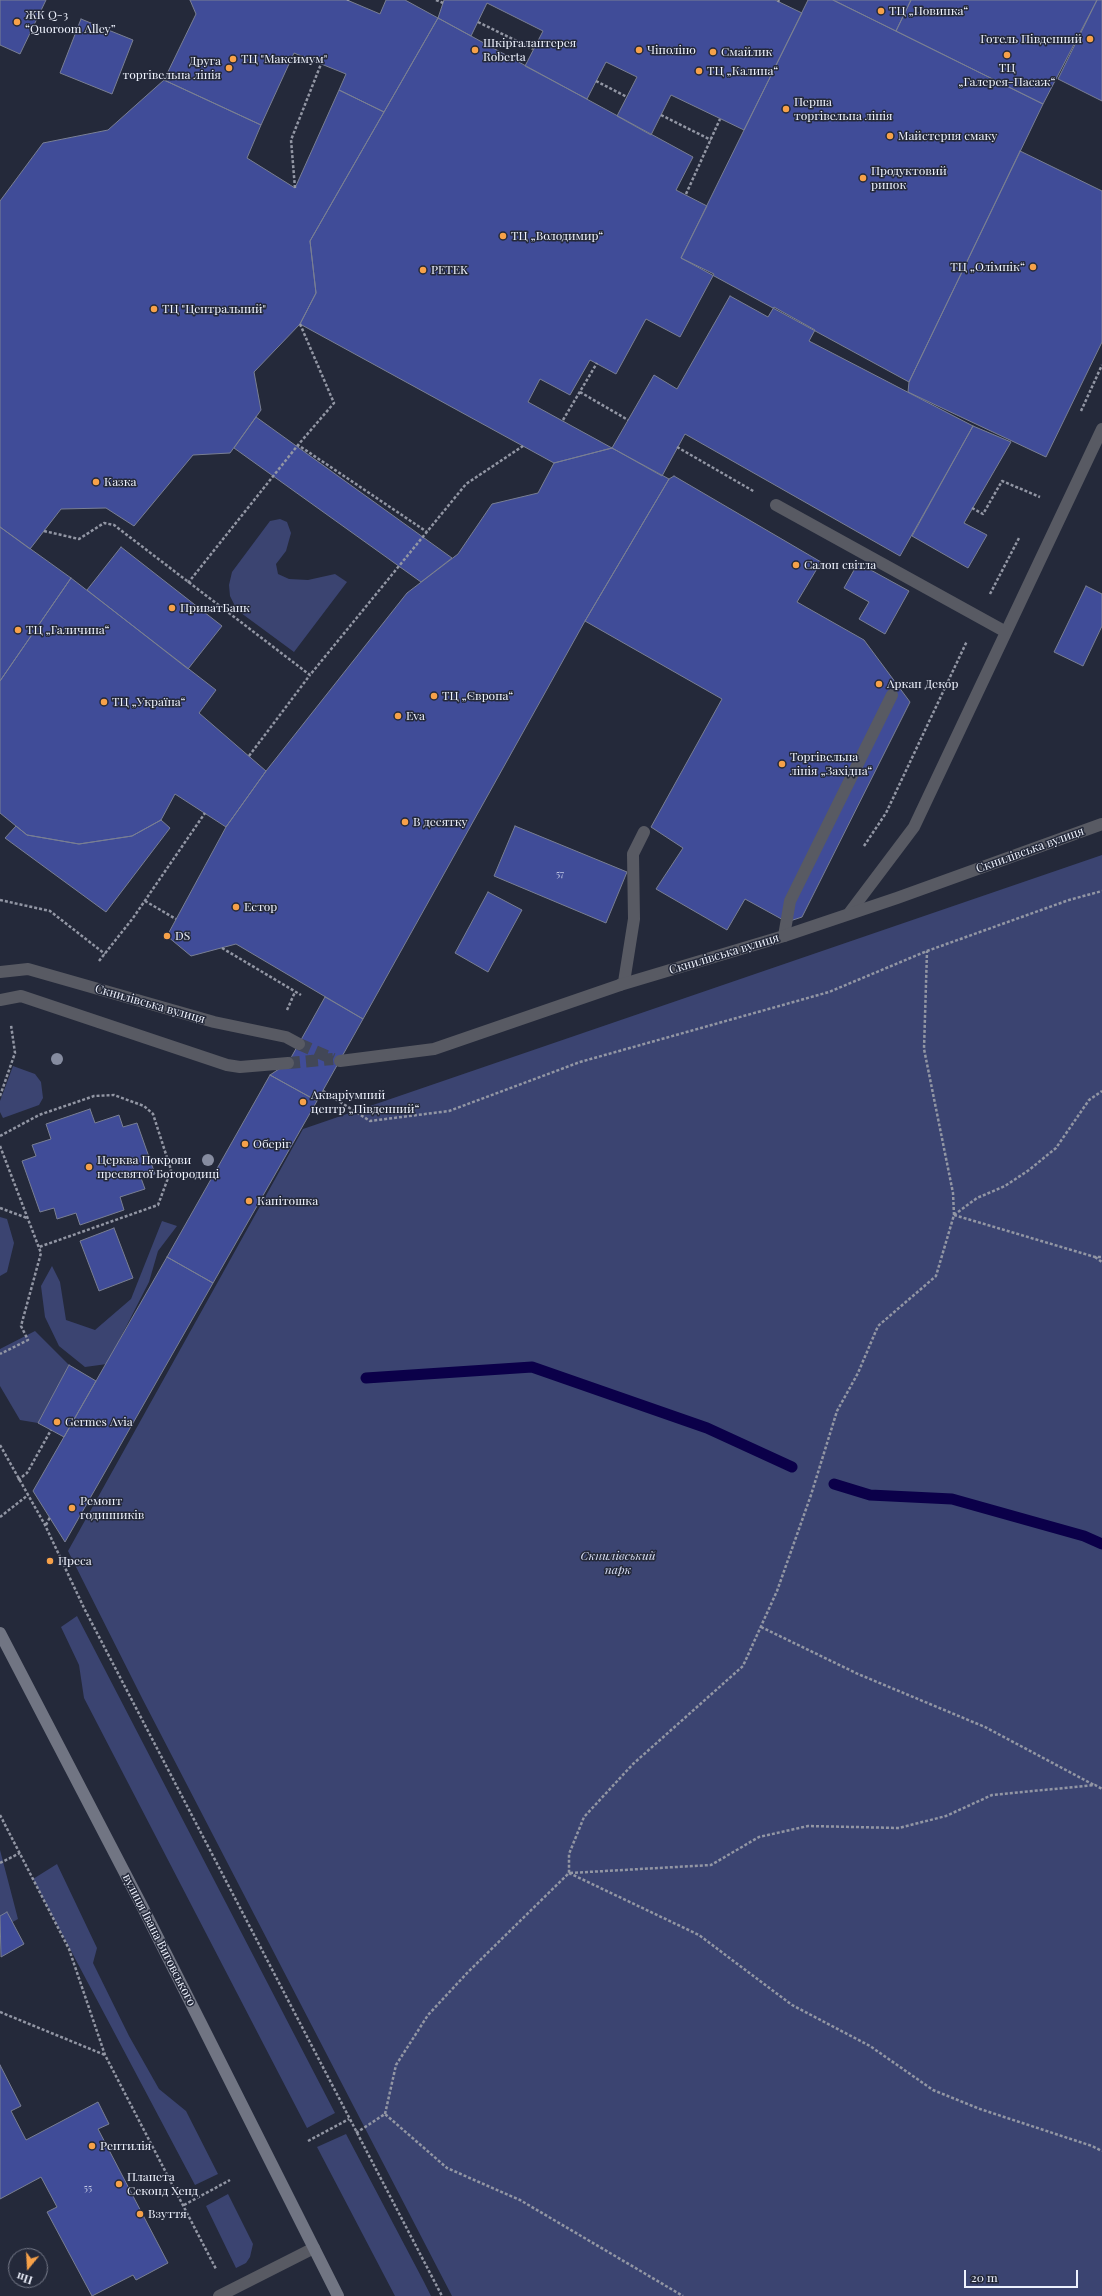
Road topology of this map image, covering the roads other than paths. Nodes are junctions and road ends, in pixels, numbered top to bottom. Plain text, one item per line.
1 (1102, 429) edge
2 (776, 505) road end
3 (1006, 632) junction
4 (892, 695) dead end
5 (1102, 824) edge
6 (644, 832) dead end
7 (850, 912) junction
8 (784, 936) junction
9 (0, 972) edge
10 (620, 985) junction
11 (0, 1000) edge
12 (299, 1044) tunnel mouth
13 (340, 1061) dead end
14 (288, 1063) tunnel mouth
15 (0, 1633) edge
16 (314, 2248) junction
17 (223, 2294) edge
18 (338, 2296) edge

1 - 3 street
2 - 3 street
3 - 7 street
4 - 8 street
5 - 7 street, Скнилівська вулиця
6 - 10 street
7 - 8 street, Скнилівська вулиця
8 - 10 street, Скнилівська вулиця
9 - 12 street, Скнилівська вулиця
10 - 13 street, Скнилівська вулиця
11 - 14 street
15 - 16 main road, вулиця Івана Виговського
16 - 17 street
16 - 18 main road, вулиця Івана Виговського

